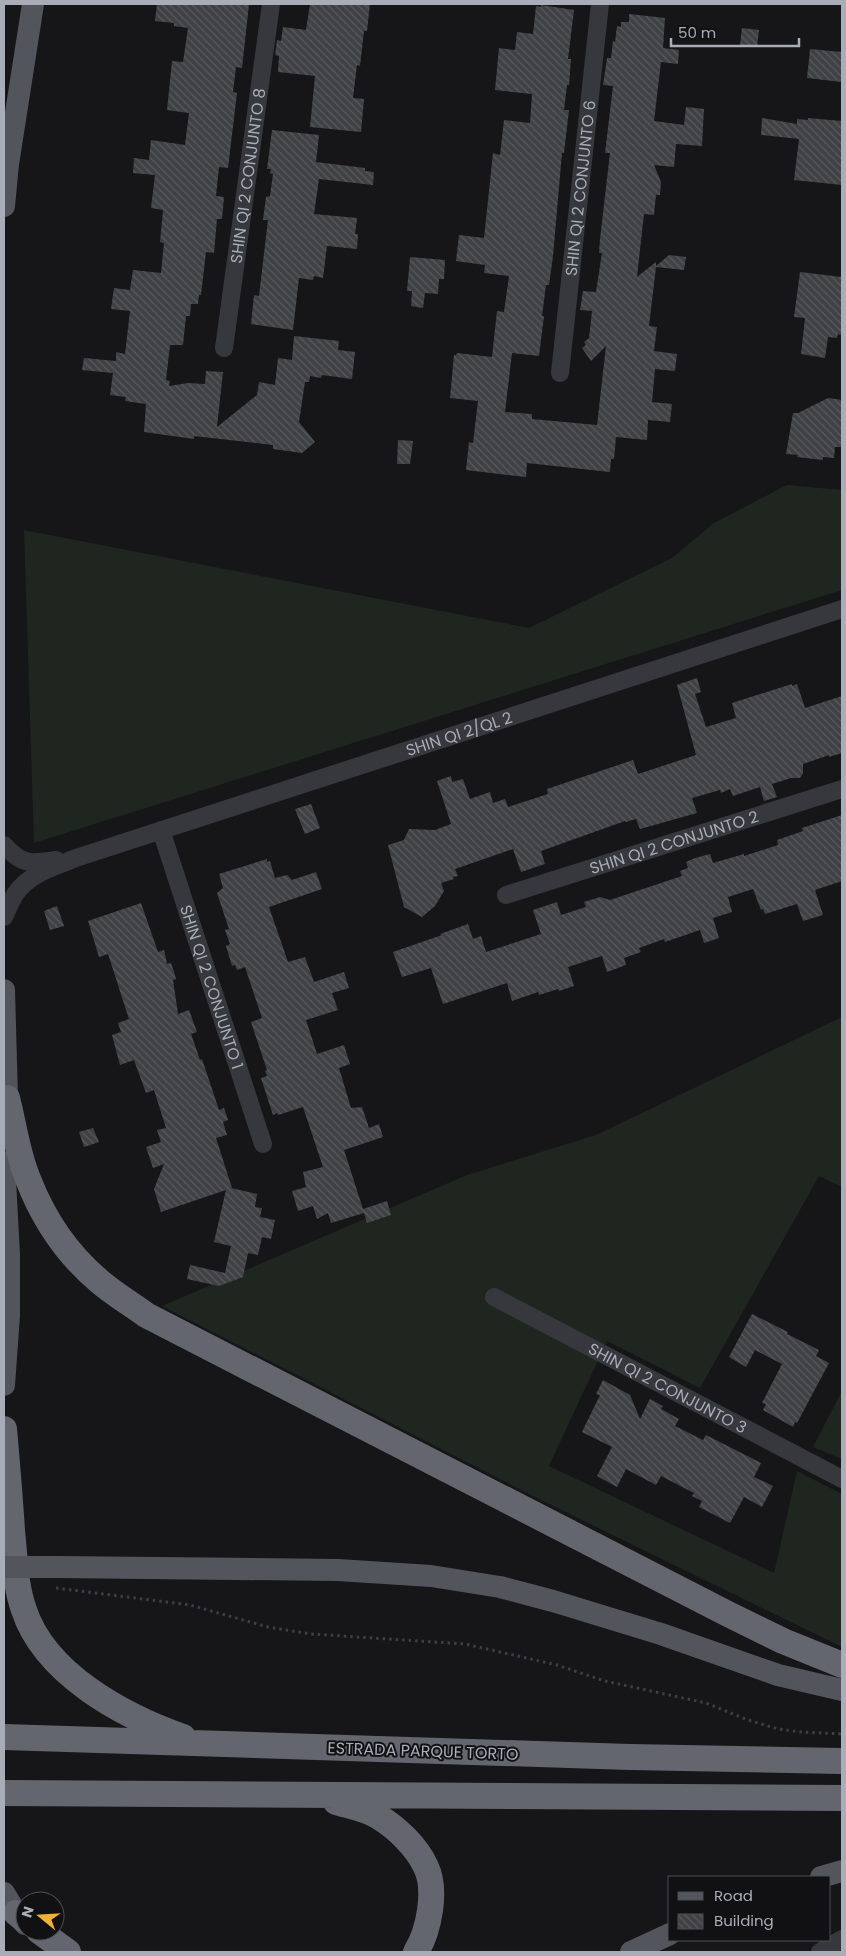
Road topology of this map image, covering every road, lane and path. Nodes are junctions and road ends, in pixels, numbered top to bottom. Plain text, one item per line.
1 (33, 4) edge
2 (271, 4) edge
3 (600, 4) edge
4 (24, 59) junction
5 (4, 112) edge
6 (4, 206) edge
7 (224, 348) dead end
8 (560, 373) dead end
9 (842, 609) edge
10 (842, 789) edge
11 (162, 830) junction
12 (4, 845) edge
13 (76, 858) junction
14 (506, 895) dead end
15 (4, 917) edge
16 (4, 990) edge
17 (5, 1064) edge
18 (6, 1098) junction
19 (4, 1127) edge
20 (263, 1144) dead end
21 (4, 1162) edge
22 (494, 1297) dead end
23 (4, 1385) edge
24 (4, 1429) edge
25 (842, 1479) edge
26 (4, 1567) edge
27 (48, 1588) dead end
28 (842, 1665) edge
29 (842, 1690) edge
30 (842, 1734) edge
31 (4, 1737) edge
32 (205, 1744) junction
33 (842, 1761) edge
34 (4, 1793) edge
35 (313, 1794) junction
36 (815, 1798) junction
37 (842, 1798) edge
38 (842, 1810) edge
39 (842, 1871) edge
40 (824, 1876) edge
41 (668, 1935) edge
42 (842, 1939) edge
43 (40, 1941) edge
44 (53, 1941) edge
45 (49, 1952) edge
46 (68, 1952) edge
47 (416, 1952) edge
48 (631, 1952) edge
49 (820, 1952) edge

1 - 4 main road
2 - 7 street, SHIN QI 2 CONJUNTO 8
3 - 8 street, SHIN QI 2 CONJUNTO 6
4 - 5 street
4 - 6 main road
9 - 11 street, SHIN QI 2/QL 2
10 - 14 street, SHIN QI 2 CONJUNTO 2
11 - 13 street, SHIN QI 2/QL 2
11 - 20 street, SHIN QI 2 CONJUNTO 1
12 - 13 street, SHIN QI 2/QL 2
13 - 15 street, SHIN QI 2/QL 2
16 - 17 main road
17 - 18 main road
18 - 19 main road
18 - 28 highway
21 - 23 main road
22 - 25 street, SHIN QI 2 CONJUNTO 3
24 - 32 highway
26 - 29 main road, bridge
27 - 30 path
31 - 32 highway, ESTRADA PARQUE TORTO
32 - 33 highway, ESTRADA PARQUE TORTO
34 - 35 highway
35 - 36 highway
35 - 47 highway
36 - 37 highway
36 - 38 highway
39 - 40 main road
41 - 48 main road
42 - 49 street
43 - 45 main road
44 - 46 highway

